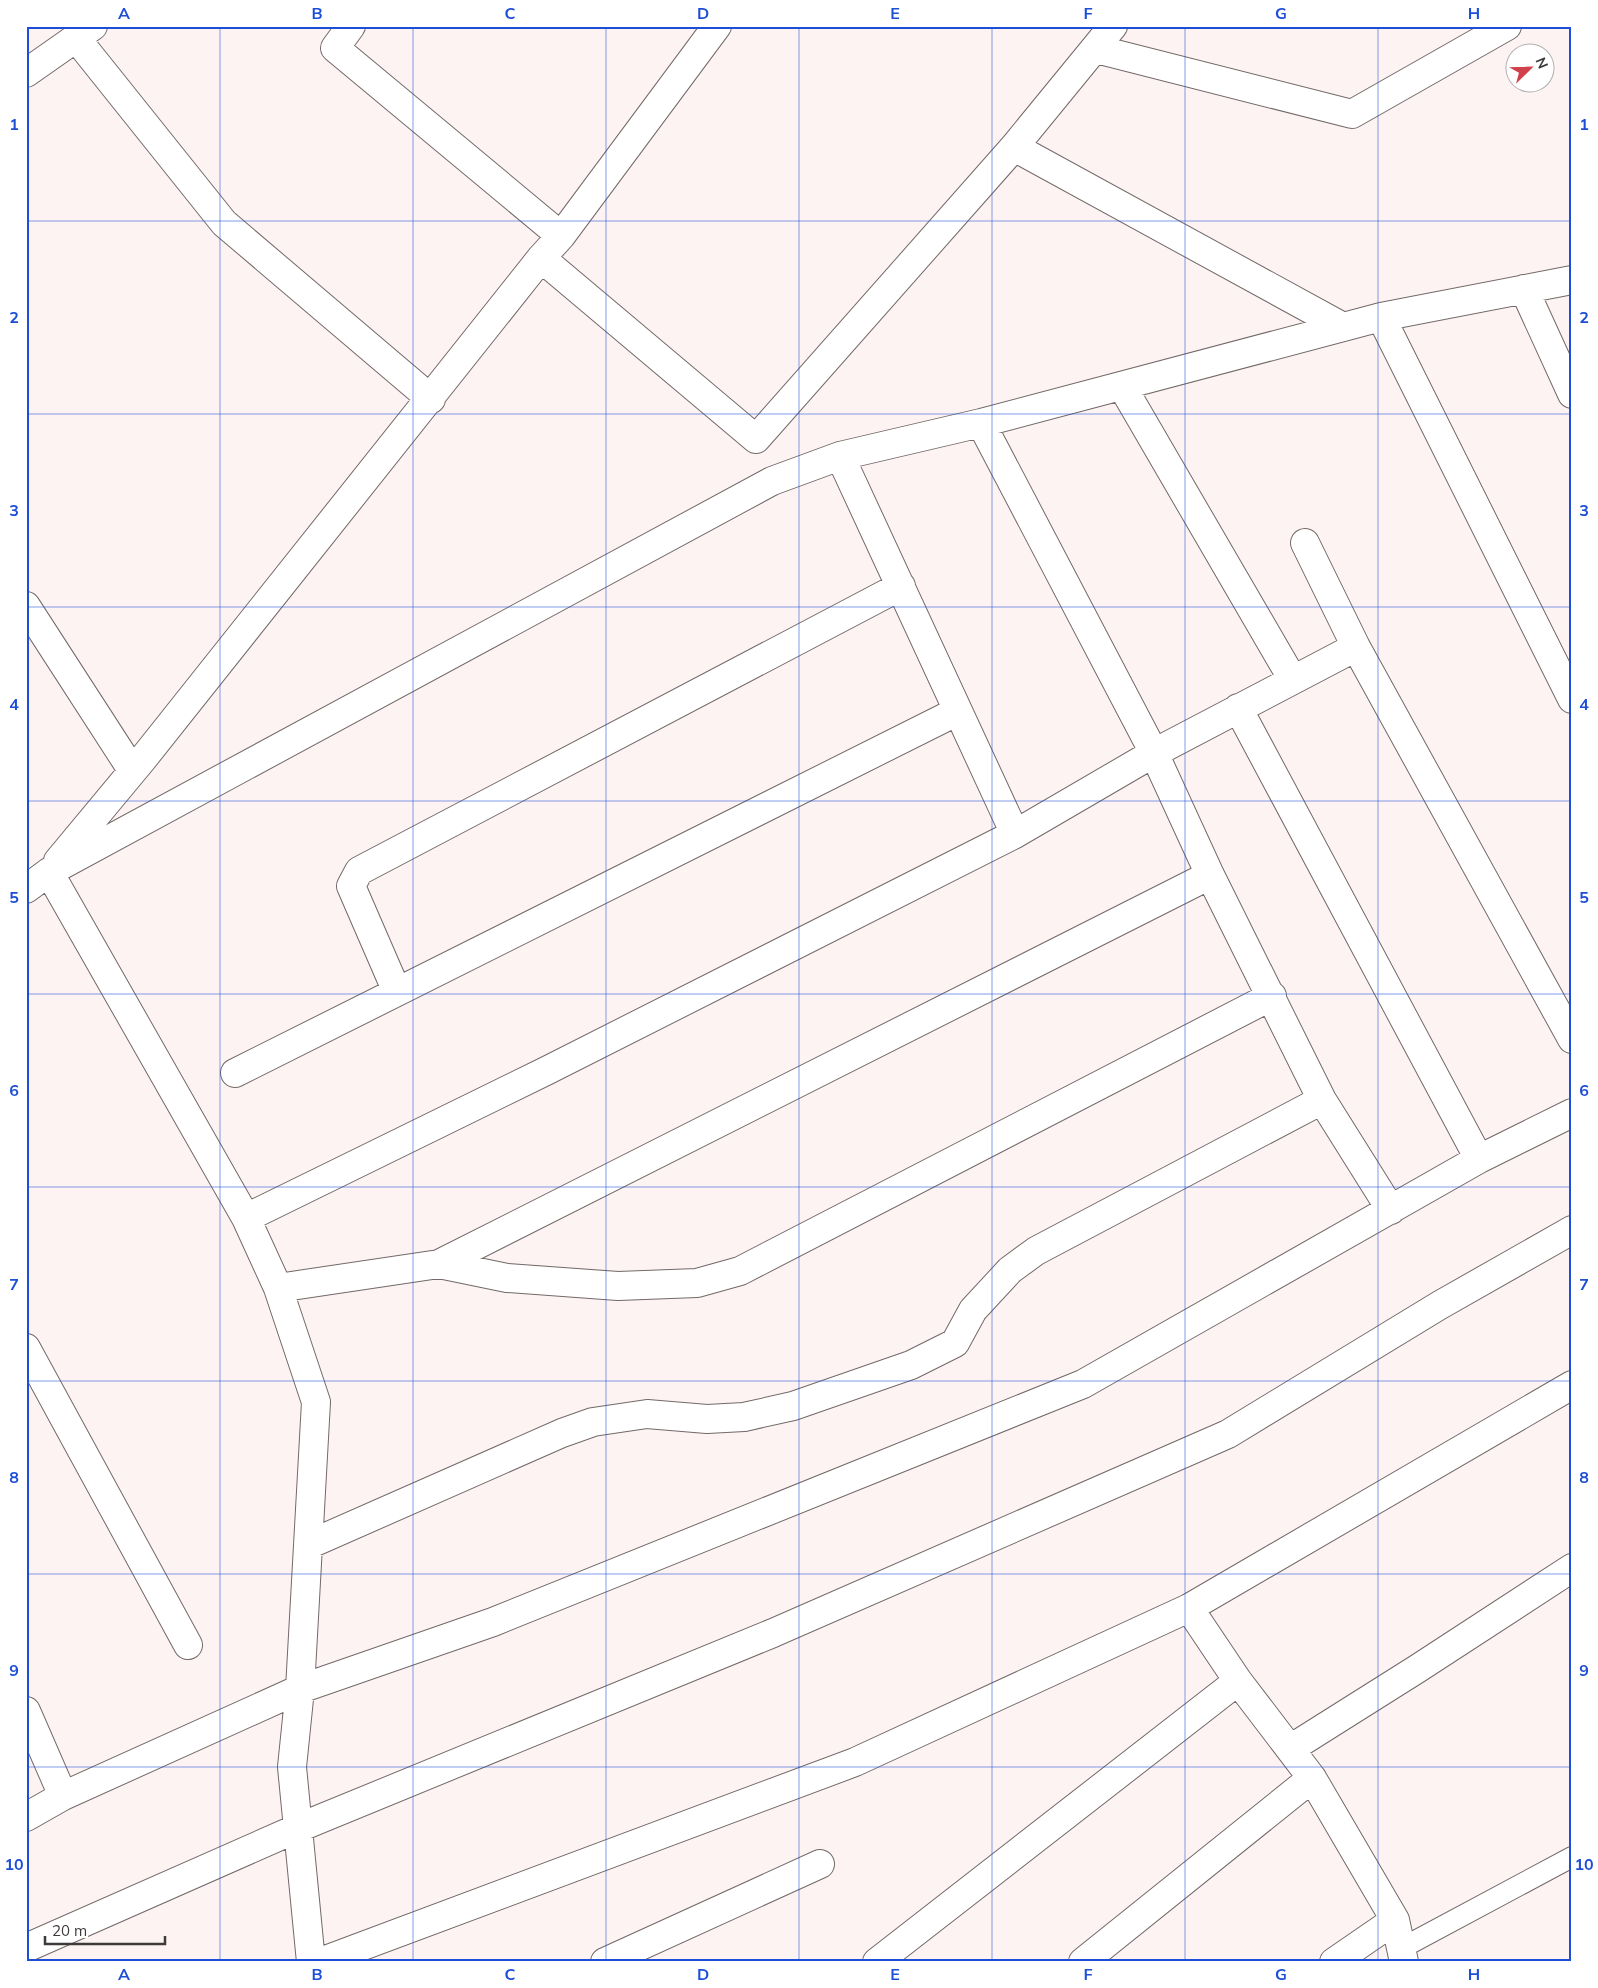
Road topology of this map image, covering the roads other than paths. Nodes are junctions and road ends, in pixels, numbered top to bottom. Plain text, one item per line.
1 (351, 26) edge
2 (717, 26) edge
3 (1113, 26) edge
4 (1507, 26) edge
5 (84, 32) edge
6 (1096, 49) junction
7 (26, 73) edge
8 (1014, 147) junction
9 (561, 236) junction
10 (541, 258) junction
11 (1572, 280) edge
12 (1524, 289) junction
13 (1381, 317) junction
14 (1343, 327) junction
15 (1122, 386) junction
16 (1572, 394) edge
17 (431, 399) junction
18 (981, 423) junction
19 (840, 456) junction
20 (1305, 543) dead end
21 (901, 586) junction
22 (26, 606) edge
23 (1356, 646) junction
24 (1293, 680) junction
25 (1572, 699) edge
26 (1238, 708) junction
27 (958, 711) junction
28 (1154, 753) junction
29 (132, 770) junction
30 (1016, 834) junction
31 (48, 872) junction
32 (1210, 875) junction
33 (26, 889) edge
34 (397, 992) junction
35 (1272, 996) junction
36 (1572, 1039) edge
37 (235, 1074) dead end
38 (1322, 1100) junction
39 (1572, 1114) edge
40 (1479, 1159) junction
41 (1391, 1210) junction
42 (246, 1218) junction
43 (1572, 1230) edge
44 (439, 1264) junction
45 (278, 1288) junction
46 (26, 1348) edge
47 (1572, 1385) edge
48 (308, 1545) junction
49 (1572, 1568) edge
50 (1189, 1608) junction
51 (188, 1645) dead end
52 (1238, 1681) junction
53 (300, 1689) junction
54 (26, 1711) edge
55 (1290, 1749) junction
56 (1312, 1778) junction
57 (63, 1796) junction
58 (26, 1817) edge
59 (298, 1828) junction
60 (1572, 1857) edge
61 (820, 1864) dead end
62 (1395, 1920) junction
63 (26, 1948) edge
64 (1403, 1955) edge
65 (311, 1962) edge
66 (320, 1962) edge
67 (605, 1962) edge
68 (877, 1962) edge
69 (1083, 1962) edge
70 (1334, 1962) edge

1 - 9 street
2 - 9 street
3 - 6 street
4 - 6 street
5 - 7 street
5 - 17 street
6 - 8 street
8 - 10 street
8 - 14 street
9 - 10 street
10 - 17 street
11 - 12 street
12 - 13 street
12 - 16 street
13 - 14 street
13 - 25 street
14 - 15 street
15 - 18 street
15 - 24 street
17 - 29 street
18 - 19 street
18 - 28 street
19 - 21 street
19 - 31 street
20 - 23 street
21 - 27 street
21 - 34 street
22 - 29 street
23 - 24 street
23 - 36 street
24 - 26 street
26 - 28 street
26 - 40 street
27 - 30 street
27 - 34 street
28 - 30 street
28 - 32 street
29 - 31 street
30 - 42 street
31 - 33 street
31 - 42 street
32 - 35 street
32 - 44 street
34 - 37 street
35 - 38 street
35 - 44 street
38 - 41 street
38 - 48 street
39 - 40 street
40 - 41 street
41 - 53 street
42 - 45 street
43 - 59 street
44 - 45 street
45 - 48 street
46 - 51 street
47 - 50 street
48 - 53 street
49 - 55 street
50 - 52 street
50 - 66 street
52 - 55 street
52 - 68 street
53 - 57 street
53 - 59 street
54 - 57 street
55 - 56 street
56 - 62 street
56 - 69 street
57 - 58 street
59 - 63 street
59 - 65 street
60 - 64 lane
61 - 67 street
62 - 64 street
62 - 70 street

